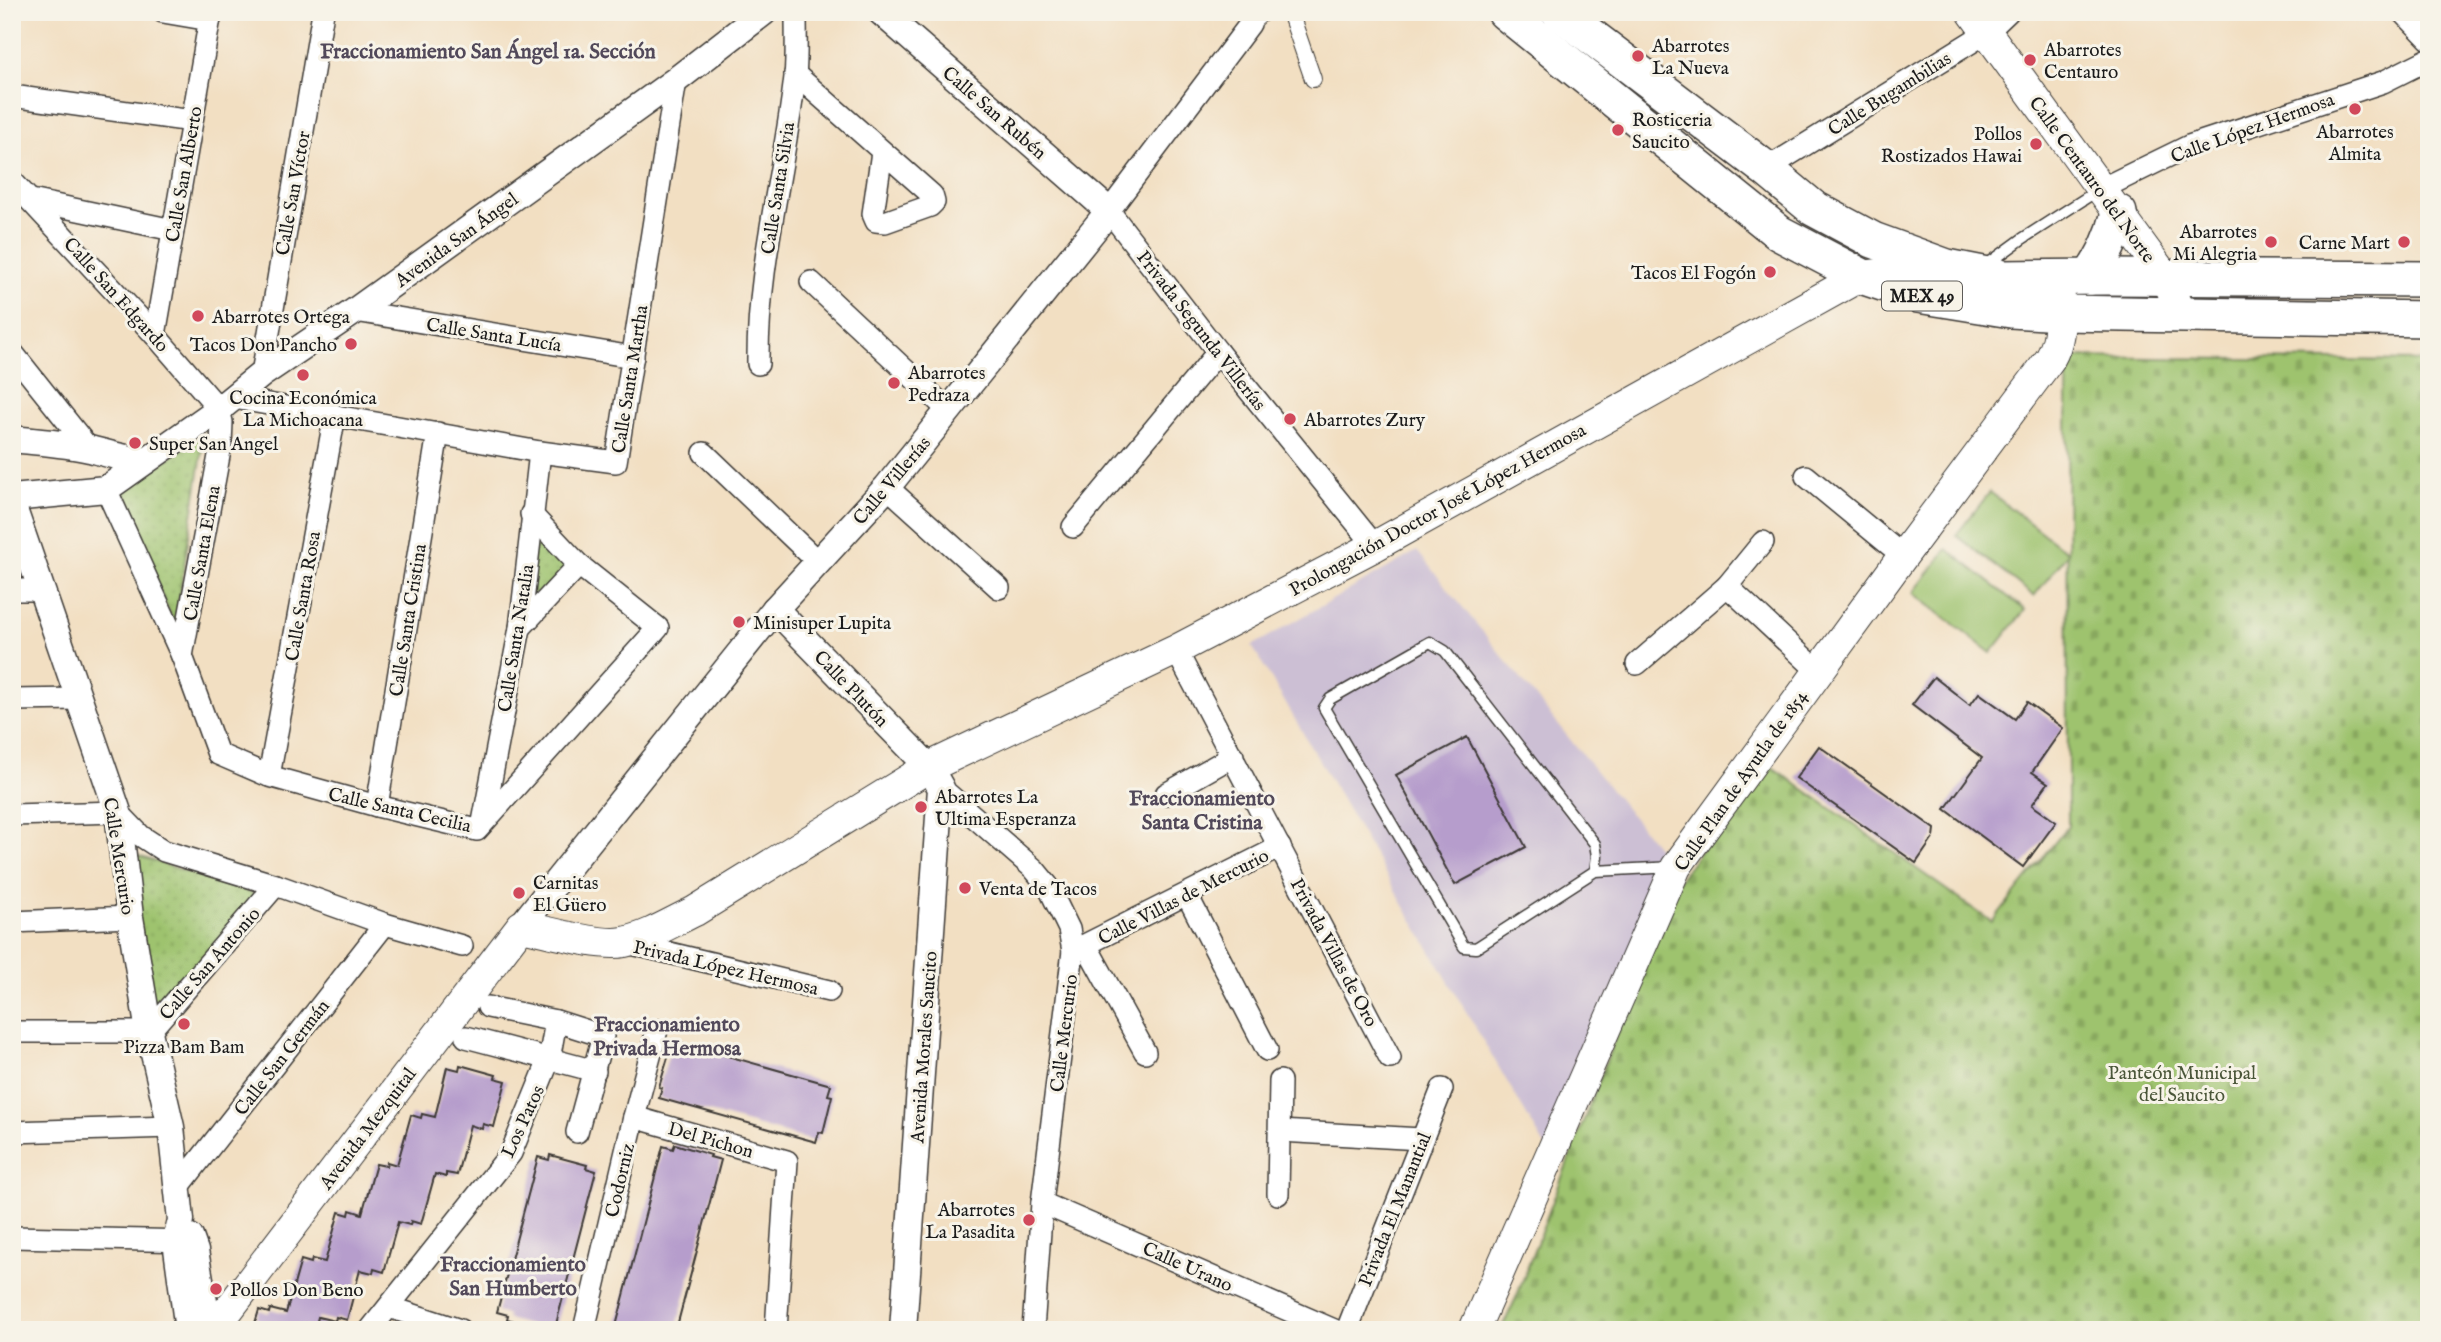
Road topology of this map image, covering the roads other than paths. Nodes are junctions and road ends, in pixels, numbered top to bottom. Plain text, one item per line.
1 (163, 12) edge
2 (323, 12) edge
3 (764, 12) edge
4 (796, 12) edge
5 (1290, 12) edge
6 (1506, 12) edge
7 (1559, 12) edge
8 (2008, 12) edge
9 (2403, 12) edge
10 (211, 16) edge
11 (893, 17) edge
12 (1256, 18) edge
13 (1979, 23) edge
14 (2429, 39) edge
15 (2429, 59) edge
16 (795, 75) junction
17 (1313, 79) dead end
18 (676, 80) junction
19 (12, 96) edge
20 (192, 121) junction
21 (882, 152) dead end
22 (1766, 169) junction
23 (12, 181) edge
24 (31, 200) junction
25 (2110, 201) junction
26 (1109, 211) junction
27 (173, 230) junction
28 (1961, 270) junction
29 (1861, 276) junction
30 (2165, 277) junction
31 (2076, 278) junction
32 (2429, 279) edge
33 (811, 282) dead end
34 (355, 311) junction
35 (2060, 313) junction
36 (2182, 316) junction
37 (2429, 318) edge
38 (155, 335) junction
39 (12, 352) edge
40 (1218, 352) junction
41 (633, 356) junction
42 (758, 364) dead end
43 (261, 374) junction
44 (226, 404) junction
45 (949, 411) junction
46 (335, 415) junction
47 (438, 433) junction
48 (12, 439) edge
49 (90, 450) junction
50 (540, 452) junction
51 (704, 453) dead end
52 (145, 461) junction
53 (1806, 476) dead end
54 (887, 486) junction
55 (106, 489) junction
56 (12, 498) edge
57 (12, 504) edge
58 (531, 514) junction
59 (1073, 527) dead end
60 (1763, 542) dead end
61 (1375, 545) junction
62 (1902, 556) junction
63 (819, 563) junction
64 (579, 565) junction
65 (1727, 586) junction
66 (999, 588) dead end
67 (12, 590) edge
68 (43, 590) junction
69 (775, 609) junction
70 (520, 628) junction
71 (1176, 650) junction
72 (182, 656) junction
73 (1637, 664) dead end
74 (1818, 671) junction
75 (80, 699) junction
76 (12, 700) edge
77 (1233, 756) junction
78 (269, 776) junction
79 (935, 778) junction
80 (1166, 794) dead end
81 (377, 806) junction
82 (118, 812) junction
83 (12, 815) edge
84 (483, 824) junction
85 (1280, 847) junction
86 (1676, 867) junction
87 (1595, 871) junction
88 (276, 885) junction
89 (1187, 895) junction
90 (130, 917) junction
91 (12, 922) edge
92 (385, 924) junction
93 (521, 926) junction
94 (623, 942) junction
95 (462, 946) dead end
96 (1080, 948) junction
97 (829, 991) dead end
98 (488, 1007) dead end
99 (556, 1021) junction
100 (657, 1030) dead end
101 (12, 1032) edge
102 (149, 1032) junction
103 (466, 1037) dead end
104 (1267, 1050) dead end
105 (1145, 1052) dead end
106 (1390, 1058) dead end
107 (549, 1060) junction
108 (595, 1071) junction
109 (1280, 1081) dead end
110 (1442, 1089) dead end
111 (634, 1117) junction
112 (171, 1127) junction
113 (1280, 1130) junction
114 (12, 1132) edge
115 (577, 1132) dead end
116 (1421, 1139) junction
117 (177, 1189) junction
118 (1279, 1194) dead end
119 (1042, 1202) junction
120 (183, 1234) junction
121 (12, 1237) edge
122 (389, 1307) junction
123 (188, 1330) edge
124 (211, 1330) edge
125 (370, 1330) edge
126 (460, 1330) edge
127 (584, 1330) edge
128 (776, 1330) edge
129 (903, 1330) edge
130 (1033, 1330) edge
131 (1334, 1330) edge
132 (1346, 1330) edge
133 (1474, 1330) edge

1 - 10 street
2 - 43 street, Calle San Víctor
3 - 18 street, Avenida San Ángel
4 - 16 street, Calle Santa Silvia
5 - 17 street
6 - 29 main road, MEX 49
7 - 22 main road, MEX 49
8 - 13 street, Calle Bugambilias
9 - 14 street
10 - 20 street, Calle San Alberto
11 - 26 street, Calle San Rubén
12 - 26 street, Calle Villerías
13 - 22 street, Calle Bugambilias
13 - 25 main road, Calle Centauro del Norte
15 - 25 street, Calle López Hermosa
16 - 21 street
16 - 42 street, Calle Santa Silvia
18 - 34 street, Avenida San Ángel
18 - 41 street, Calle Santa Martha
19 - 20 street
20 - 27 street, Calle San Alberto
22 - 28 main road, MEX 49
23 - 24 street, Calle San Edgardo
24 - 27 street
24 - 38 street, Calle San Edgardo
25 - 28 lane, Calle López Hermosa
25 - 30 main road, Calle Centauro del Norte
25 - 31 main road
26 - 40 street, Privada Segunda Villerías
26 - 45 street, Calle Villerías
27 - 38 street, Calle San Alberto
28 - 29 main road, Prolongación Doctor José López Hermosa
28 - 31 main road, MEX 49
29 - 35 main road, MEX 49
29 - 61 main road, Prolongación Doctor José López Hermosa
30 - 31 main road, MEX 49
30 - 32 main road, MEX 49
30 - 36 main road, Calle Centauro del Norte
31 - 35 main road, Calle Plan de Ayutla de 1854
33 - 45 street
34 - 41 street, Calle Santa Lucía
34 - 43 street, Avenida San Ángel
35 - 36 main road, MEX 49
35 - 62 main road, Calle Plan de Ayutla de 1854
36 - 37 main road, MEX 49
38 - 44 street, Calle San Edgardo
39 - 49 street
40 - 59 street
40 - 61 street, Privada Segunda Villerías
41 - 50 street, Calle Santa Martha
43 - 44 street, Avenida San Ángel
44 - 46 street, Calle Santa Martha
44 - 52 street, Avenida San Ángel
44 - 72 street, Calle Santa Elena
45 - 54 street, Calle Villerías
46 - 47 street, Calle Santa Martha
46 - 78 street, Calle Santa Rosa
47 - 50 street, Calle Santa Martha
47 - 81 street, Calle Santa Cristina
48 - 49 street
49 - 52 street
50 - 58 street, Calle Santa Natalia
51 - 63 street
52 - 55 street, Avenida San Ángel
53 - 62 street
54 - 63 street, Calle Villerías
54 - 66 street
55 - 56 street
55 - 72 street, Calle Santa Cecilia
57 - 68 street, Calle Mercurio
58 - 64 street, Calle Santa Cecilia
58 - 70 street, Calle Santa Natalia
60 - 65 street
61 - 71 main road, Prolongación Doctor José López Hermosa
62 - 74 main road, Calle Plan de Ayutla de 1854
63 - 69 street, Calle Villerías
64 - 70 street
64 - 84 street, Calle Santa Cecilia
65 - 73 street
65 - 74 street
67 - 68 street
68 - 75 street, Calle Mercurio
69 - 79 street, Calle Plutón
69 - 93 street, Calle Villerías
70 - 84 street, Calle Santa Natalia
71 - 77 street, Privada Villas de Oro
71 - 79 main road, Prolongación Doctor José López Hermosa
72 - 78 street, Calle Santa Cecilia
74 - 86 main road, Calle Plan de Ayutla de 1854
75 - 76 street
75 - 82 street, Calle Mercurio
77 - 80 street
77 - 85 street, Privada Villas de Oro
78 - 81 street, Calle Santa Cecilia
79 - 94 main road, Prolongación Doctor José López Hermosa
79 - 96 street, Calle Mercurio
79 - 129 street, Avenida Morales Saucito
81 - 84 street, Calle Santa Cecilia
82 - 83 street
82 - 88 street
82 - 90 street, Calle Mercurio
85 - 89 street, Calle Villas de Mercurio
85 - 106 street, Privada Villas de Oro
86 - 87 lane
86 - 133 main road, Calle Plan de Ayutla de 1854
87 - 87 lane
88 - 92 street
88 - 102 street, Calle San Antonio
89 - 96 street, Calle Villas de Mercurio
89 - 104 street
90 - 91 street
90 - 102 street, Calle Mercurio
92 - 95 street
92 - 117 street, Calle San Germán
93 - 94 main road
93 - 124 main road, Avenida Mezquital
94 - 97 street, Privada López Hermosa
96 - 105 street
96 - 119 street, Calle Mercurio
98 - 99 street
99 - 107 street, Los Patos
99 - 108 street
100 - 111 street, Codorniz
101 - 102 street, Calle San Antonio
102 - 112 street, Calle Mercurio
103 - 107 street
107 - 108 street
107 - 122 street, Los Patos
108 - 115 street
109 - 113 street
110 - 116 street, Privada El Manantial
111 - 127 street, Codorniz
111 - 128 street, Del Pichon
112 - 114 street
112 - 117 street, Calle Mercurio
113 - 116 street
113 - 118 street
116 - 132 street, Privada El Manantial
117 - 120 street, Calle Mercurio
119 - 130 street, Calle Mercurio
119 - 131 street, Calle Urano
120 - 121 street
120 - 123 street, Calle Mercurio
120 - 124 street, Calle Mercurio
122 - 125 street, Los Patos
122 - 126 street

